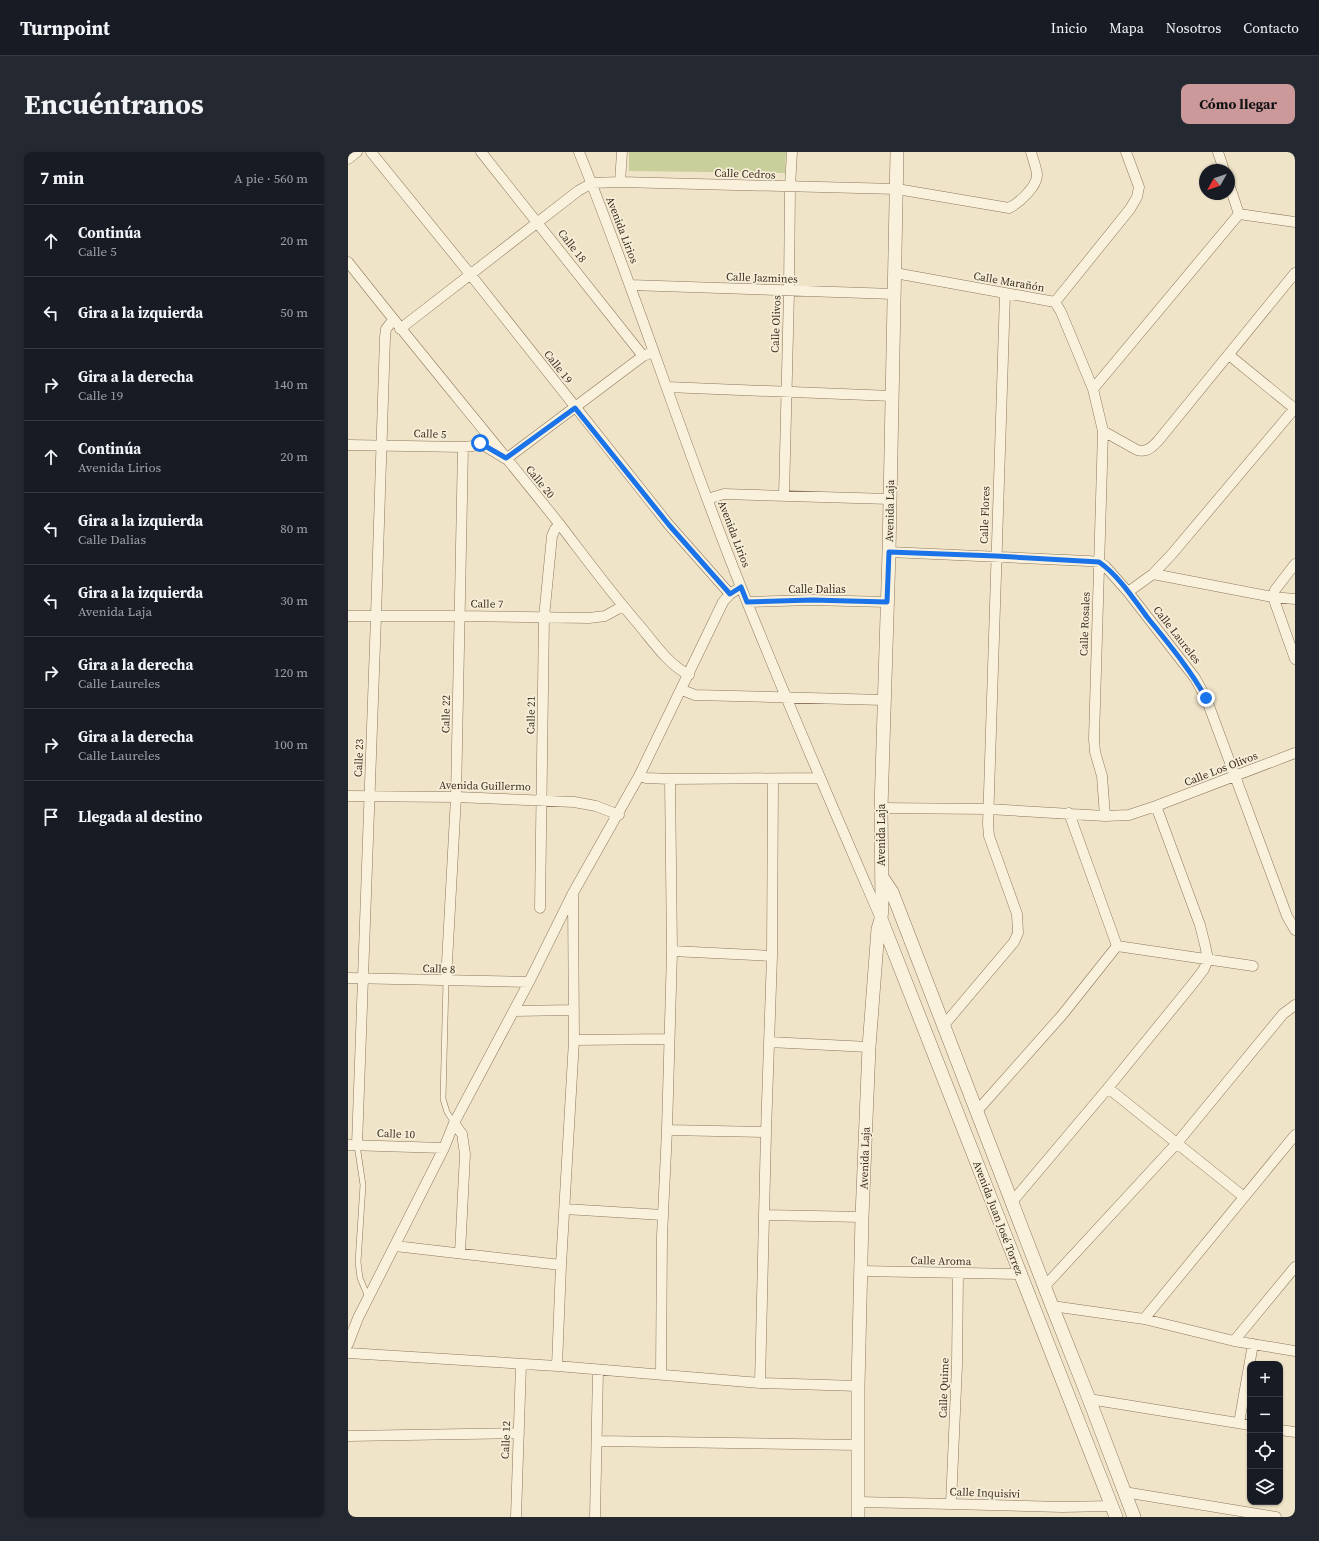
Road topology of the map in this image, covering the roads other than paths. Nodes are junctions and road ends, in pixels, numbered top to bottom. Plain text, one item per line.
1 (357, 152) edge
2 (371, 152) edge
3 (481, 152) edge
4 (579, 152) edge
5 (622, 152) edge
6 (792, 152) edge
7 (897, 152) edge
8 (1031, 152) edge
9 (1126, 152) edge
10 (1218, 152) edge
11 (348, 159) edge
12 (1222, 164) edge
13 (620, 182) junction
14 (592, 183) junction
15 (790, 187) junction
16 (897, 189) junction
17 (1234, 200) edge
18 (1239, 214) junction
19 (537, 222) junction
20 (1295, 222) edge
21 (348, 262) edge
22 (895, 273) junction
23 (1295, 273) edge
24 (470, 274) junction
25 (630, 285) junction
26 (790, 290) junction
27 (894, 294) junction
28 (1005, 294) junction
29 (1055, 302) junction
30 (393, 320) junction
31 (400, 328) junction
32 (653, 352) junction
33 (1229, 355) junction
34 (643, 356) junction
35 (667, 387) junction
36 (1093, 389) junction
37 (786, 392) junction
38 (892, 396) junction
39 (575, 408) junction
40 (1295, 409) edge
41 (1103, 431) junction
42 (348, 445) edge
43 (382, 445) junction
44 (463, 447) junction
45 (506, 458) junction
46 (784, 496) junction
47 (707, 498) junction
48 (890, 499) junction
49 (560, 525) junction
50 (889, 552) junction
51 (996, 556) junction
52 (1099, 562) junction
53 (1295, 564) edge
54 (1153, 574) junction
55 (741, 587) junction
56 (1128, 592) junction
57 (730, 594) junction
58 (1273, 597) junction
59 (1295, 599) edge
60 (747, 602) junction
61 (887, 602) junction
62 (623, 606) junction
63 (348, 616) edge
64 (376, 616) junction
65 (460, 616) junction
66 (544, 617) junction
67 (1295, 659) edge
68 (689, 675) junction
69 (682, 690) junction
70 (786, 698) junction
71 (884, 700) junction
72 (1295, 753) edge
73 (639, 776) junction
74 (1235, 776) junction
75 (820, 778) junction
76 (670, 779) junction
77 (773, 779) junction
78 (348, 796) edge
79 (369, 797) junction
80 (456, 797) junction
81 (541, 799) junction
82 (1156, 806) junction
83 (881, 808) junction
84 (988, 808) junction
85 (1069, 813) junction
86 (619, 815) junction
87 (1105, 816) junction
88 (882, 877) junction
89 (574, 893) junction
90 (540, 908) dead end
91 (881, 919) junction
92 (1295, 930) edge
93 (1117, 946) junction
94 (672, 951) junction
95 (772, 956) junction
96 (1208, 959) junction
97 (1253, 966) dead end
98 (348, 978) edge
99 (363, 978) junction
100 (446, 981) junction
101 (529, 982) junction
102 (1295, 1005) edge
103 (574, 1010) junction
104 (514, 1011) junction
105 (944, 1026) junction
106 (669, 1039) junction
107 (574, 1040) junction
108 (769, 1042) junction
109 (869, 1047) junction
110 (1108, 1088) junction
111 (977, 1111) junction
112 (454, 1123) junction
113 (667, 1130) junction
114 (766, 1132) junction
115 (1295, 1135) edge
116 (1176, 1144) junction
117 (352, 1145) edge
118 (444, 1148) junction
119 (1244, 1197) junction
120 (1012, 1202) junction
121 (565, 1209) junction
122 (663, 1215) junction
123 (764, 1216) junction
124 (862, 1217) junction
125 (395, 1246) junction
126 (460, 1253) junction
127 (561, 1265) junction
128 (1295, 1267) edge
129 (862, 1271) junction
130 (958, 1273) junction
131 (1020, 1274) junction
132 (1044, 1287) junction
133 (368, 1297) junction
134 (1052, 1306) junction
135 (1144, 1319) junction
136 (353, 1320) edge
137 (1234, 1341) junction
138 (348, 1344) edge
139 (1253, 1344) junction
140 (1295, 1351) edge
141 (348, 1353) edge
142 (521, 1364) junction
143 (557, 1366) junction
144 (598, 1370) junction
145 (662, 1374) junction
146 (760, 1383) junction
147 (858, 1386) junction
148 (1089, 1399) junction
149 (1238, 1423) junction
150 (1247, 1424) edge
151 (1283, 1430) edge
152 (1295, 1432) edge
153 (519, 1434) junction
154 (348, 1436) edge
155 (598, 1441) junction
156 (858, 1445) junction
157 (1124, 1492) junction
158 (858, 1502) junction
159 (951, 1504) junction
160 (1062, 1512) edge
161 (1114, 1512) edge
162 (516, 1517) edge
163 (595, 1517) edge
164 (858, 1517) edge
165 (1134, 1517) edge
166 (1276, 1517) edge

1 - 11 street
2 - 24 street, Calle 19
3 - 19 street, Calle 18
4 - 14 street, Avenida Lirios
5 - 13 street
6 - 15 street, Calle Olivos
7 - 16 street, Avenida Laja
8 - 16 street, Calle Cedros
9 - 29 street
10 - 12 street
13 - 14 street, Calle Cedros
13 - 15 street, Calle Cedros
14 - 19 street
14 - 25 street, Avenida Lirios
15 - 16 street, Calle Cedros
15 - 26 street, Calle Olivos
16 - 22 street, Avenida Laja
17 - 18 street
18 - 20 street
18 - 36 street
19 - 24 street
19 - 34 street, Calle 18
21 - 30 street, Calle 20
22 - 27 street, Avenida Laja
22 - 28 street, Calle Marañón
23 - 33 street
24 - 31 street
24 - 39 street, Calle 19
25 - 26 street, Calle Jazmines
25 - 32 street, Avenida Lirios
26 - 27 street, Calle Jazmines
26 - 37 street, Calle Olivos
27 - 38 street, Avenida Laja
28 - 29 street, Calle Marañón
28 - 51 street, Calle Flores
29 - 36 street, Calle Marañón
30 - 31 street, Calle 20
30 - 43 street, Calle 23
31 - 45 street, Calle 20
32 - 34 street
32 - 35 street, Avenida Lirios
33 - 40 street
33 - 41 street
34 - 39 street
35 - 37 street
35 - 47 street, Avenida Lirios
36 - 41 street, Calle Marañón
37 - 38 street
37 - 46 street, Calle Olivos
38 - 48 street, Avenida Laja
39 - 45 street
39 - 57 street, Calle 19
40 - 54 street
41 - 52 street, Calle Rosales
42 - 43 street, Calle 5
43 - 44 street, Calle 5
43 - 64 street, Calle 23
44 - 45 street, Calle 5
44 - 65 street, Calle 22
45 - 49 street, Calle 20
46 - 47 street
46 - 48 street
47 - 55 street, Avenida Lirios
48 - 50 street, Avenida Laja
49 - 62 street, Calle 20
49 - 66 street, Calle 21
50 - 51 street
50 - 61 street, Avenida Laja
51 - 52 street
51 - 84 street, Calle Flores
52 - 56 street, Calle Laureles
52 - 87 street, Calle Rosales
53 - 58 street
54 - 56 street
54 - 58 street
55 - 57 street
55 - 60 street, Avenida Lirios
56 - 74 street, Calle Laureles
57 - 68 street
58 - 59 street
58 - 67 street
60 - 61 street, Calle Dalias
60 - 70 street, Avenida Lirios
61 - 71 street, Avenida Laja
62 - 66 street, Calle 7
62 - 68 street, Calle 20
63 - 64 street, Calle 7
64 - 65 street, Calle 7
64 - 79 street, Calle 23
65 - 66 street, Calle 7
65 - 80 street, Calle 22
66 - 81 street, Calle 21
68 - 69 street
69 - 70 street
69 - 73 street
70 - 71 street
70 - 75 street, Avenida Lirios
71 - 83 street, Avenida Laja
72 - 74 street, Calle Los Olivos
73 - 76 street
73 - 86 street
74 - 82 street, Calle Los Olivos
74 - 92 street, Calle Laureles
75 - 77 street
75 - 91 street, Avenida Lirios
76 - 77 street
76 - 94 street
77 - 95 street
78 - 79 street, Avenida Guillermo
79 - 80 street, Avenida Guillermo
79 - 99 street, Calle 23
80 - 81 street, Avenida Guillermo
80 - 100 street, Calle 22
81 - 86 street, Avenida Guillermo
81 - 90 street, Calle 21
82 - 87 street, Calle Los Olivos
82 - 96 street
83 - 84 street, Calle Los Olivos
83 - 88 street, Avenida Laja
84 - 85 street, Calle Los Olivos
84 - 105 street, Calle Flores
85 - 87 street, Calle Los Olivos
85 - 93 street
86 - 89 street
88 - 91 street, Avenida Laja
88 - 105 street
89 - 101 street
89 - 103 street
91 - 109 street, Avenida Laja
91 - 131 street, Avenida Juan José Torrez
93 - 96 street
93 - 111 street
94 - 95 street
94 - 106 street
95 - 108 street
96 - 97 street
96 - 110 street
98 - 99 street, Calle 8
99 - 100 street, Calle 8
99 - 117 street, Calle 23
100 - 101 street, Calle 8
100 - 112 lane
101 - 104 street
102 - 116 street
103 - 104 street
103 - 107 street
104 - 112 street
105 - 111 street
106 - 107 street
106 - 113 street
107 - 121 street
108 - 109 street
108 - 114 street
109 - 124 street, Avenida Laja
110 - 116 street
110 - 120 street
111 - 120 street
112 - 118 street
112 - 126 street
113 - 114 street
113 - 122 street
114 - 123 street
115 - 119 street
116 - 119 street
116 - 132 street
117 - 118 street, Calle 10
117 - 133 lane
118 - 125 street
119 - 135 street
120 - 132 street
121 - 122 street
121 - 127 street
122 - 145 street
123 - 124 street
123 - 146 street
124 - 129 street, Avenida Laja
125 - 126 street
125 - 133 street
126 - 127 street
127 - 143 street
128 - 137 street
129 - 130 street, Calle Aroma
129 - 147 street, Avenida Laja
130 - 131 street, Calle Aroma
130 - 159 street, Calle Quime
131 - 161 street, Avenida Juan José Torrez
132 - 134 street
133 - 136 street
134 - 135 street
134 - 148 street
135 - 137 street
136 - 138 street
137 - 139 street
139 - 140 street
139 - 149 street
141 - 142 street
142 - 143 street
142 - 153 street, Calle 12
143 - 144 street
144 - 145 street
144 - 155 street
145 - 146 street
146 - 147 street
147 - 156 street, Avenida Laja
148 - 149 street
148 - 157 street
149 - 150 street
151 - 152 street
153 - 154 street
153 - 162 street, Calle 12
155 - 156 street
155 - 163 street
156 - 158 street, Avenida Laja
157 - 165 street
157 - 166 street
158 - 159 street, Calle Inquisivi
158 - 164 street, Avenida Laja
159 - 160 street, Calle Inquisivi
160 - 161 street, Calle Inquisivi

